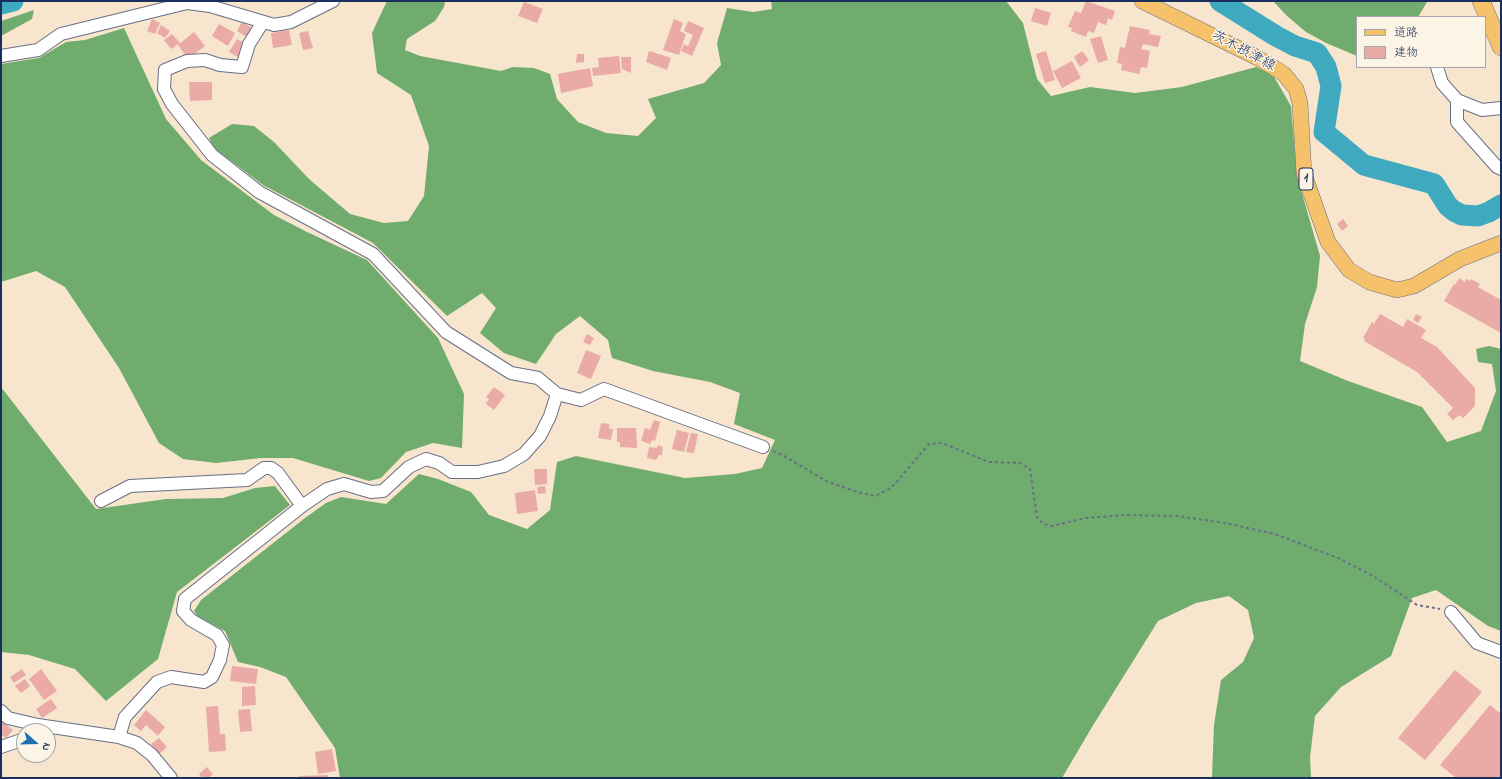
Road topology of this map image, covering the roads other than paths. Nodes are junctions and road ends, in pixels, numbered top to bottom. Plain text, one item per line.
1 (333, 1) edge
2 (1142, 1) edge
3 (1482, 1) edge
4 (263, 22) junction
5 (1501, 47) edge
6 (1, 56) edge
7 (1437, 68) edge
8 (1457, 100) junction
9 (1501, 108) edge
10 (1501, 169) edge
11 (1501, 244) edge
12 (557, 394) junction
13 (763, 447) road end
14 (101, 501) dead end
15 (302, 506) junction
16 (1451, 612) road end
17 (1501, 652) edge
18 (1, 711) edge
19 (22, 723) edge
20 (56, 730) edge
21 (119, 737) junction
22 (16, 742) edge
23 (1, 747) edge
24 (171, 778) edge

1 - 4 street
2 - 11 main road, 茨木摂津線 / 1
3 - 5 highway
4 - 6 street
4 - 12 street
7 - 8 street
8 - 9 street
8 - 10 street
12 - 13 street
12 - 15 street
14 - 15 street
15 - 21 street
16 - 17 street
18 - 19 street
20 - 21 street
21 - 24 street
22 - 23 street

